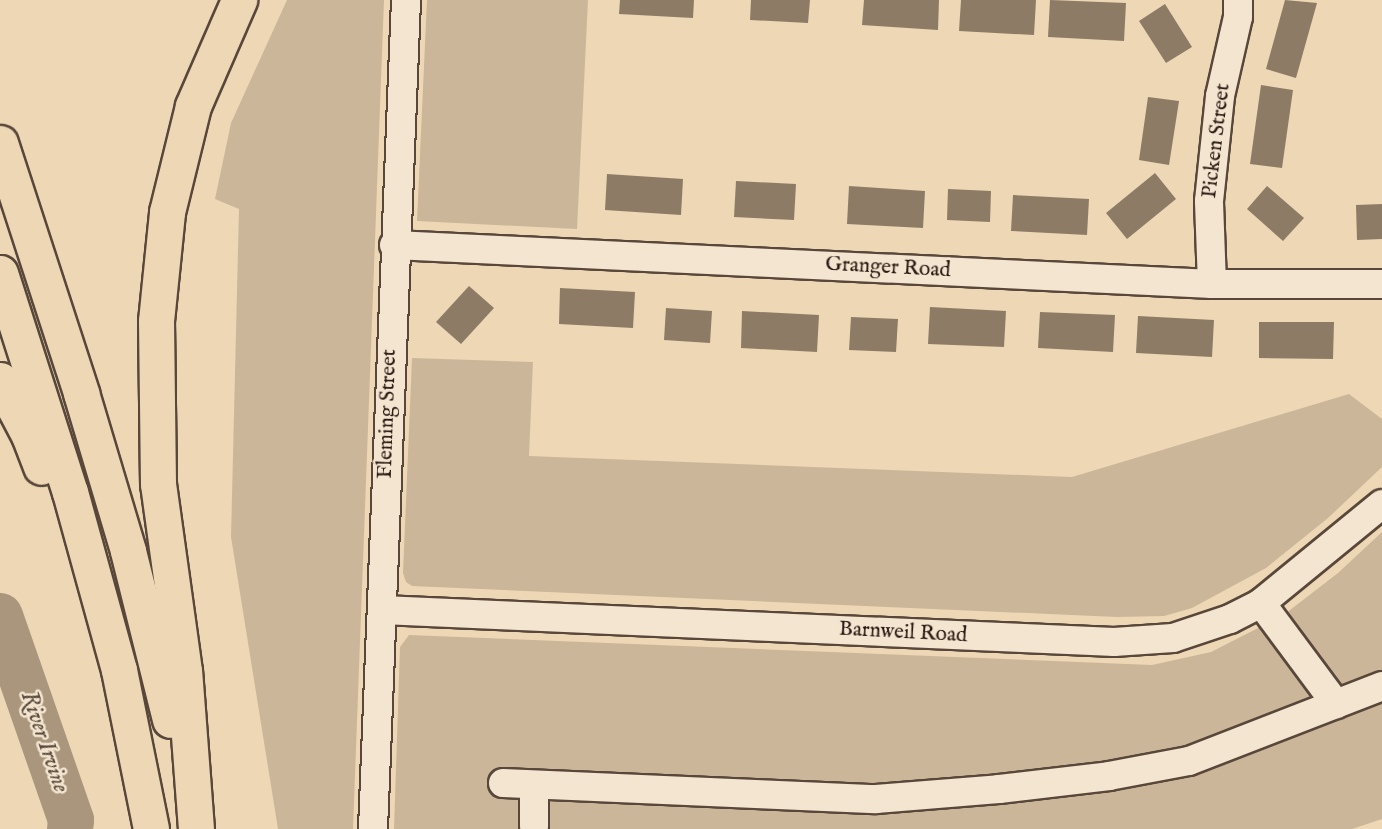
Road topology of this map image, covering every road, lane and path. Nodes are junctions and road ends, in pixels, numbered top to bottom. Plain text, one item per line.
1 (239, 0) edge
2 (406, 0) edge
3 (1238, 0) edge
4 (0, 143) edge
5 (394, 245) junction
6 (0, 273) edge
7 (1212, 284) junction
8 (1382, 284) edge
9 (0, 380) edge
10 (1382, 504) edge
11 (1261, 603) junction
12 (382, 610) junction
13 (119, 670) junction
14 (1382, 686) edge
15 (1336, 704) junction
16 (503, 783) dead end
17 (534, 785) junction
18 (534, 826) dead end
19 (151, 829) edge
20 (188, 829) edge
21 (196, 829) edge
22 (373, 829) edge

1 - 21 main road
2 - 5 street, Fleming Street
3 - 7 street, Picken Street
4 - 20 main road
5 - 7 street, Granger Road
5 - 12 street, Fleming Street
6 - 13 main road
7 - 8 street, Granger Road
9 - 13 main road
10 - 11 street, Barnweil Road
11 - 12 street, Barnweil Road
11 - 15 street
12 - 22 street, Fleming Street
13 - 19 main road
14 - 15 street
15 - 17 street
16 - 17 street
17 - 18 street

